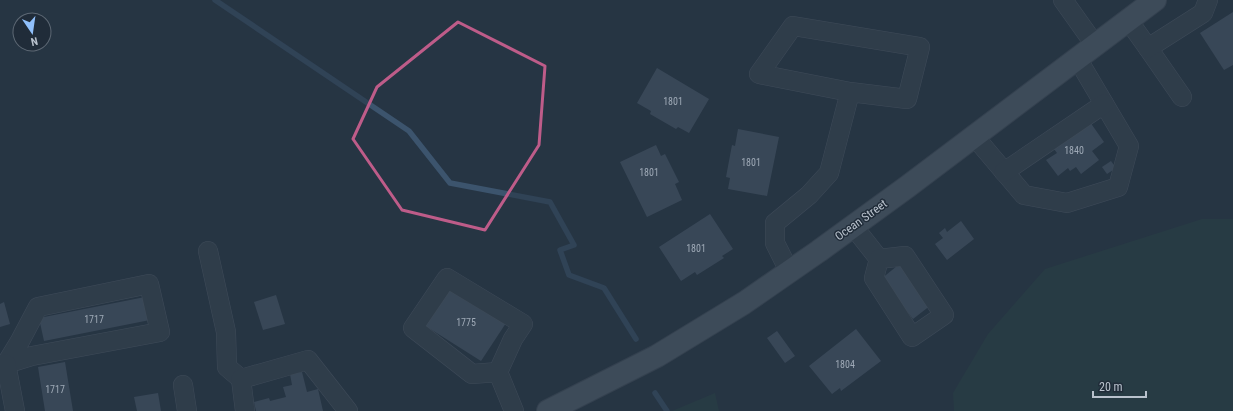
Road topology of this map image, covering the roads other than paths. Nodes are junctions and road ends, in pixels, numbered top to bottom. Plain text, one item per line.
1 (1063, 0) edge
2 (1208, 0) edge
3 (1151, 1) edge
4 (1128, 20) junction
5 (1094, 45) junction
6 (1148, 48) junction
7 (1077, 58) junction
8 (850, 92) junction
9 (1182, 97) dead end
10 (1104, 104) junction
11 (974, 136) junction
12 (1004, 172) junction
13 (853, 226) junction
14 (208, 250) dead end
15 (879, 259) dead end
16 (789, 271) junction
17 (3, 365) edge
18 (498, 372) junction
19 (241, 379) junction
20 (182, 385) dead end
21 (15, 411) edge
22 (187, 411) edge
23 (245, 411) edge
24 (348, 411) edge
25 (514, 411) edge
26 (548, 411) edge

1 - 5 lane
2 - 6 lane
3 - 4 main road, Ocean Street
4 - 5 main road, Ocean Street
4 - 6 lane
5 - 7 main road, Ocean Street
6 - 9 lane
7 - 10 lane
7 - 11 main road, Ocean Street
8 - 8 lane
8 - 16 lane
10 - 12 lane
10 - 12 lane
11 - 12 lane
11 - 13 main road, Ocean Street
13 - 15 lane
13 - 16 main road, Ocean Street
14 - 19 lane
16 - 26 main road, Ocean Street
17 - 17 lane
17 - 21 lane
18 - 18 lane
18 - 25 lane
19 - 23 lane
19 - 24 lane
20 - 22 lane

